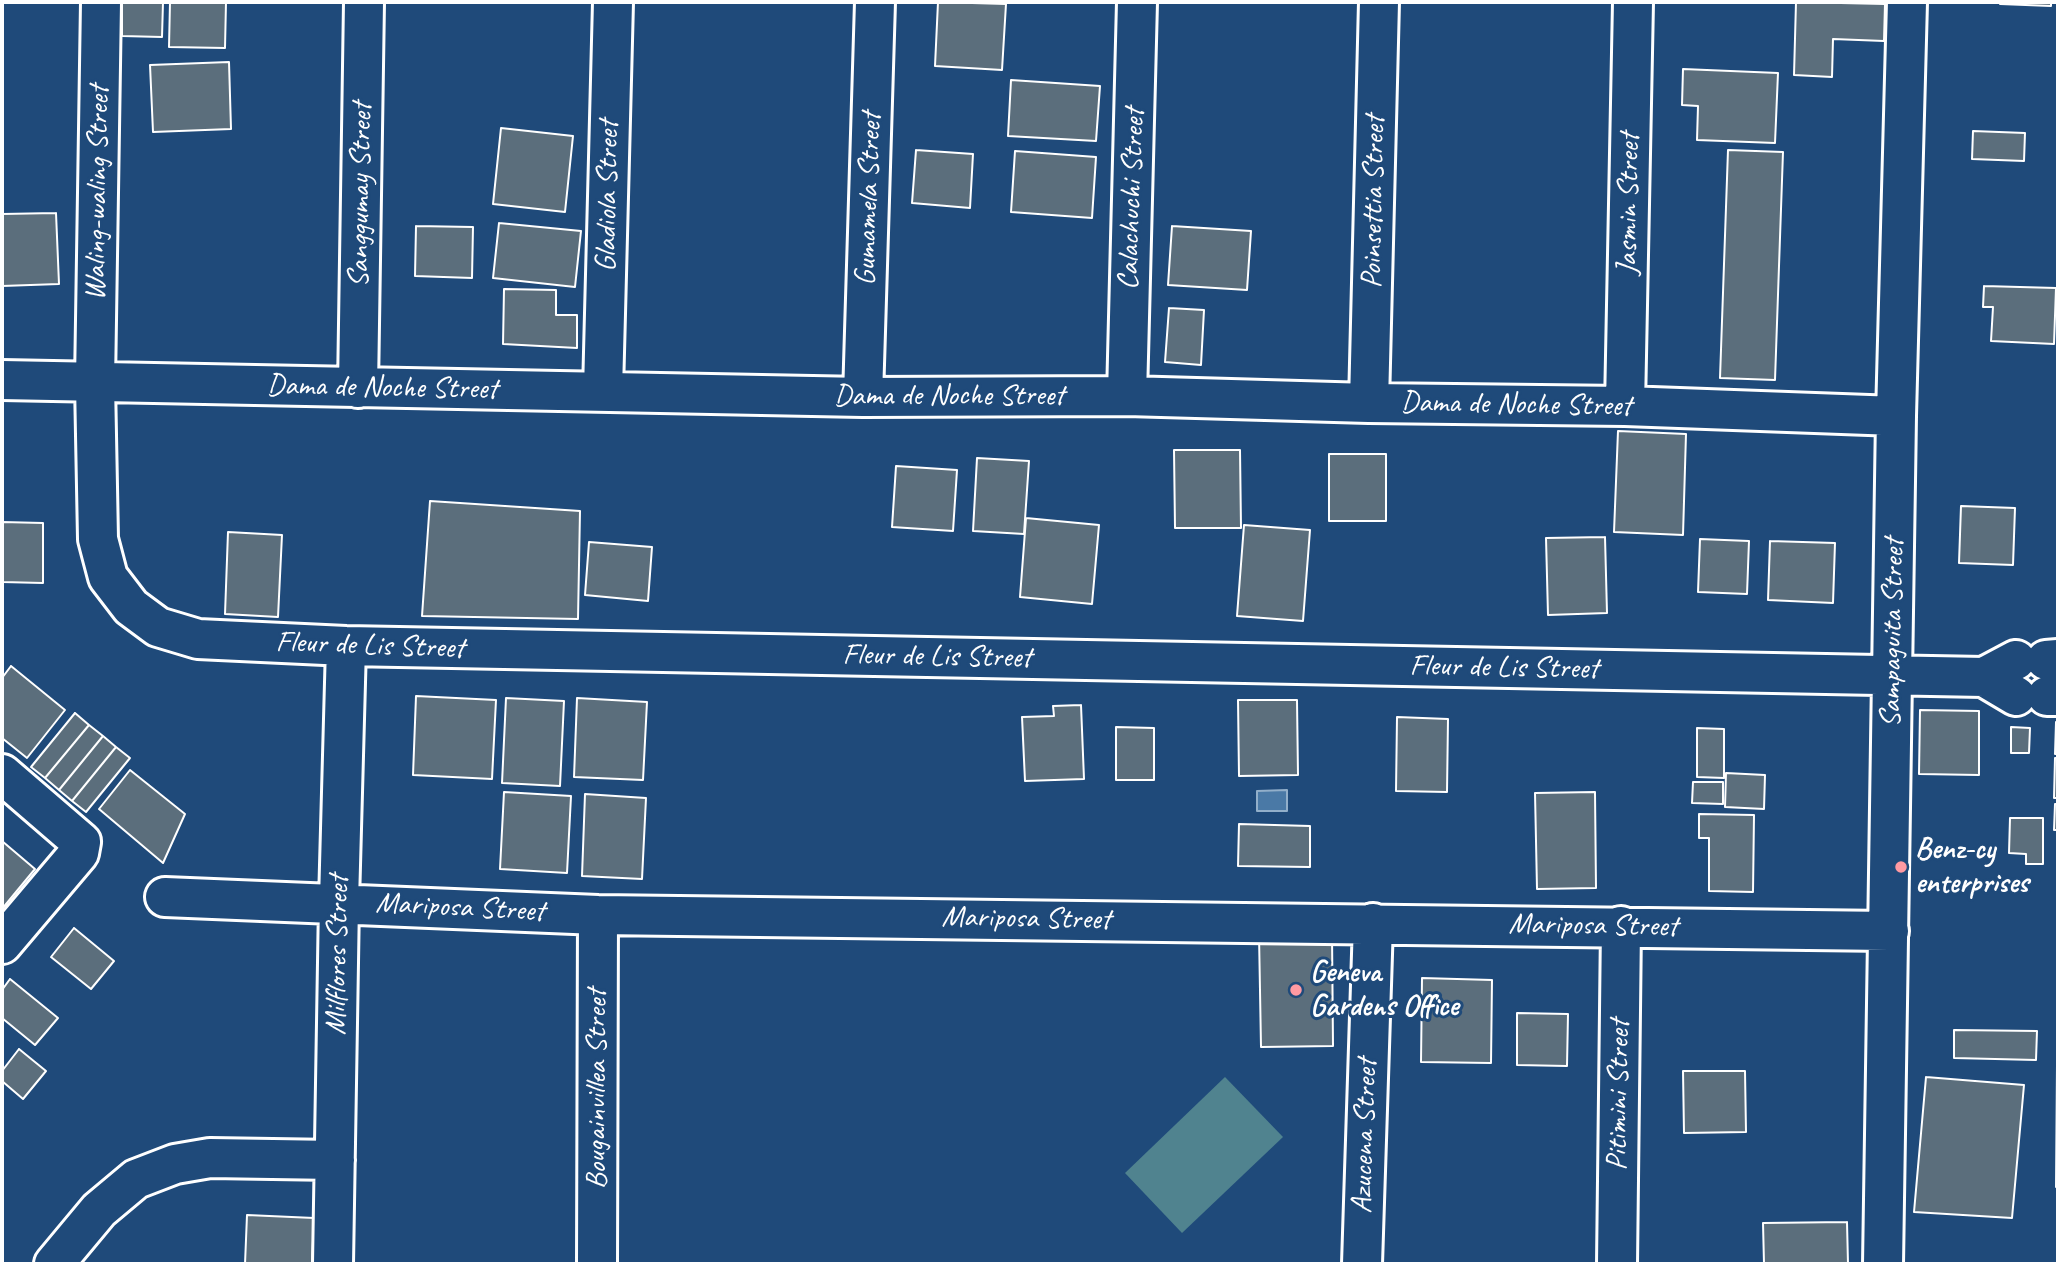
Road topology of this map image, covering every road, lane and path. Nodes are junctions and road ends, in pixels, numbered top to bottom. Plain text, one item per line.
1 (101, 2) edge
2 (364, 2) edge
3 (613, 2) edge
4 (875, 2) edge
5 (1138, 2) edge
6 (1379, 2) edge
7 (1633, 2) edge
8 (1908, 2) edge
9 (2, 380) edge
10 (95, 383) junction
11 (358, 388) junction
12 (604, 391) junction
13 (1127, 396) junction
14 (863, 397) junction
15 (1369, 403) junction
16 (1625, 406) junction
17 (1896, 416) junction
18 (346, 646) junction
19 (1893, 675) junction
20 (2032, 678) edge
21 (2, 774) edge
22 (165, 897) dead end
23 (339, 902) junction
24 (598, 915) junction
25 (1373, 923) junction
26 (1621, 926) junction
27 (1889, 931) junction
28 (2, 944) edge
29 (335, 1160) junction
30 (54, 1264) edge
31 (333, 1264) edge
32 (597, 1264) edge
33 (1362, 1264) edge
34 (1617, 1264) edge
35 (1883, 1264) edge

1 - 10 street, Waling-waling Street
2 - 11 street, Sanggumay Street
3 - 12 street, Gladiola Street
4 - 14 street, Gumamela Street
5 - 13 street, Calachuchi Street
6 - 15 street, Poinsettia Street
7 - 16 street, Jasmin Street
8 - 17 street, Sampaguita Street
9 - 10 street, Dama de Noche Street
10 - 11 street, Dama de Noche Street
10 - 18 street, Fleur de Lis Street
11 - 12 street, Dama de Noche Street
12 - 14 street, Dama de Noche Street
13 - 14 street, Dama de Noche Street
13 - 15 street, Dama de Noche Street
15 - 16 street, Dama de Noche Street
16 - 17 street, Dama de Noche Street
17 - 19 street, Sampaguita Street
18 - 19 street, Fleur de Lis Street
18 - 23 street, Milflores Street
19 - 20 street, Fleur de Lis Street
19 - 27 street, Sampaguita Street
21 - 28 street
22 - 23 street, Mariposa Street
23 - 24 street, Mariposa Street
23 - 29 street, Milflores Street
24 - 25 street, Mariposa Street
24 - 32 street, Bougainvillea Street
25 - 26 street, Mariposa Street
25 - 33 street, Azucena Street
26 - 27 street, Mariposa Street
26 - 34 street, Pitimini Street
27 - 35 street, Sampaguita Street
29 - 30 street
29 - 31 street, Milflores Street

